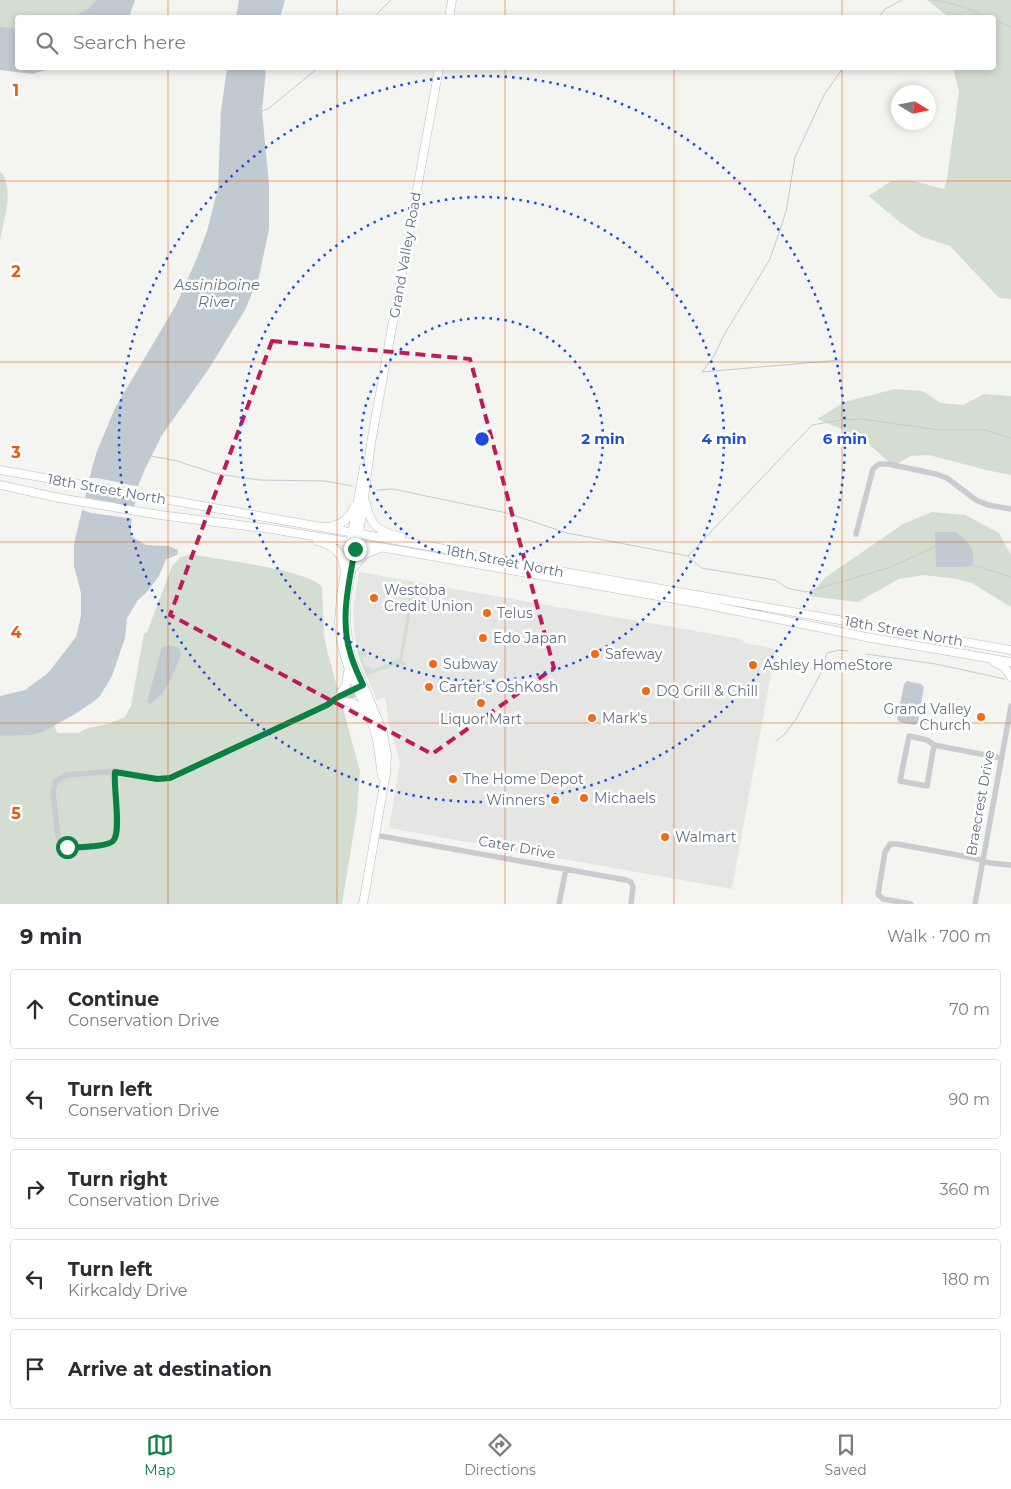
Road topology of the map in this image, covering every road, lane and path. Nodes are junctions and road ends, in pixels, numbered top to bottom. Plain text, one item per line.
1 (452, 0) edge
2 (450, 15) edge
3 (439, 70) edge
4 (371, 442) junction
5 (0, 470) edge
6 (367, 481) junction
7 (0, 485) edge
8 (359, 494) junction
9 (1011, 509) edge
10 (313, 526) junction
11 (279, 530) junction
12 (355, 533) junction
13 (856, 534) dead end
14 (353, 542) junction
15 (391, 549) junction
16 (462, 552) junction
17 (346, 580) junction
18 (869, 625) junction
19 (866, 637) junction
20 (978, 644) junction
21 (1011, 650) edge
22 (977, 656) junction
23 (1011, 662) edge
24 (348, 667) junction
25 (1011, 677) edge
26 (361, 689) junction
27 (338, 699) junction
28 (1011, 706) edge
29 (367, 712) junction
30 (934, 745) junction
31 (1001, 758) junction
32 (115, 772) junction
33 (382, 795) junction
34 (375, 834) junction
35 (983, 860) junction
36 (1011, 865) edge
37 (566, 869) junction
38 (363, 904) edge
39 (559, 904) edge
40 (631, 904) edge
41 (911, 904) edge
42 (975, 904) edge

1 - 2 main road
3 - 4 main road, Grand Valley Road
4 - 6 main road, Grand Valley Road
4 - 8 main road, Grand Valley Road
5 - 10 main road, 18th Street North
6 - 12 main road, Grand Valley Road
6 - 16 main road
7 - 11 main road, 18th Street North
8 - 10 main road
8 - 12 main road, Grand Valley Road
9 - 13 street
10 - 12 main road, 18th Street North
11 - 14 main road, 18th Street North
11 - 17 main road
12 - 14 main road, Grand Valley Road
12 - 16 main road, 18th Street North
14 - 15 main road, 18th Street North
14 - 17 main road, Grand Valley Road
15 - 17 main road
15 - 19 main road, 18th Street North
16 - 18 main road, 18th Street North
17 - 24 main road
17 - 26 main road
18 - 19 street
18 - 20 main road, 18th Street North
19 - 22 main road, 18th Street North
20 - 21 main road, 18th Street North
20 - 22 street
22 - 23 main road, 18th Street North
22 - 25 main road
24 - 26 main road
24 - 27 main road
26 - 27 street
26 - 29 main road
26 - 33 main road
27 - 29 main road
27 - 32 street
28 - 31 street, Braecrest Drive
29 - 33 main road
30 - 30 street
30 - 31 street
31 - 35 street, Braecrest Drive
32 - 32 street
33 - 34 main road
34 - 37 street, Cater Drive
34 - 38 main road
35 - 36 street
35 - 41 street
35 - 42 street, Braecrest Drive
37 - 39 street
37 - 40 street, Cater Drive

